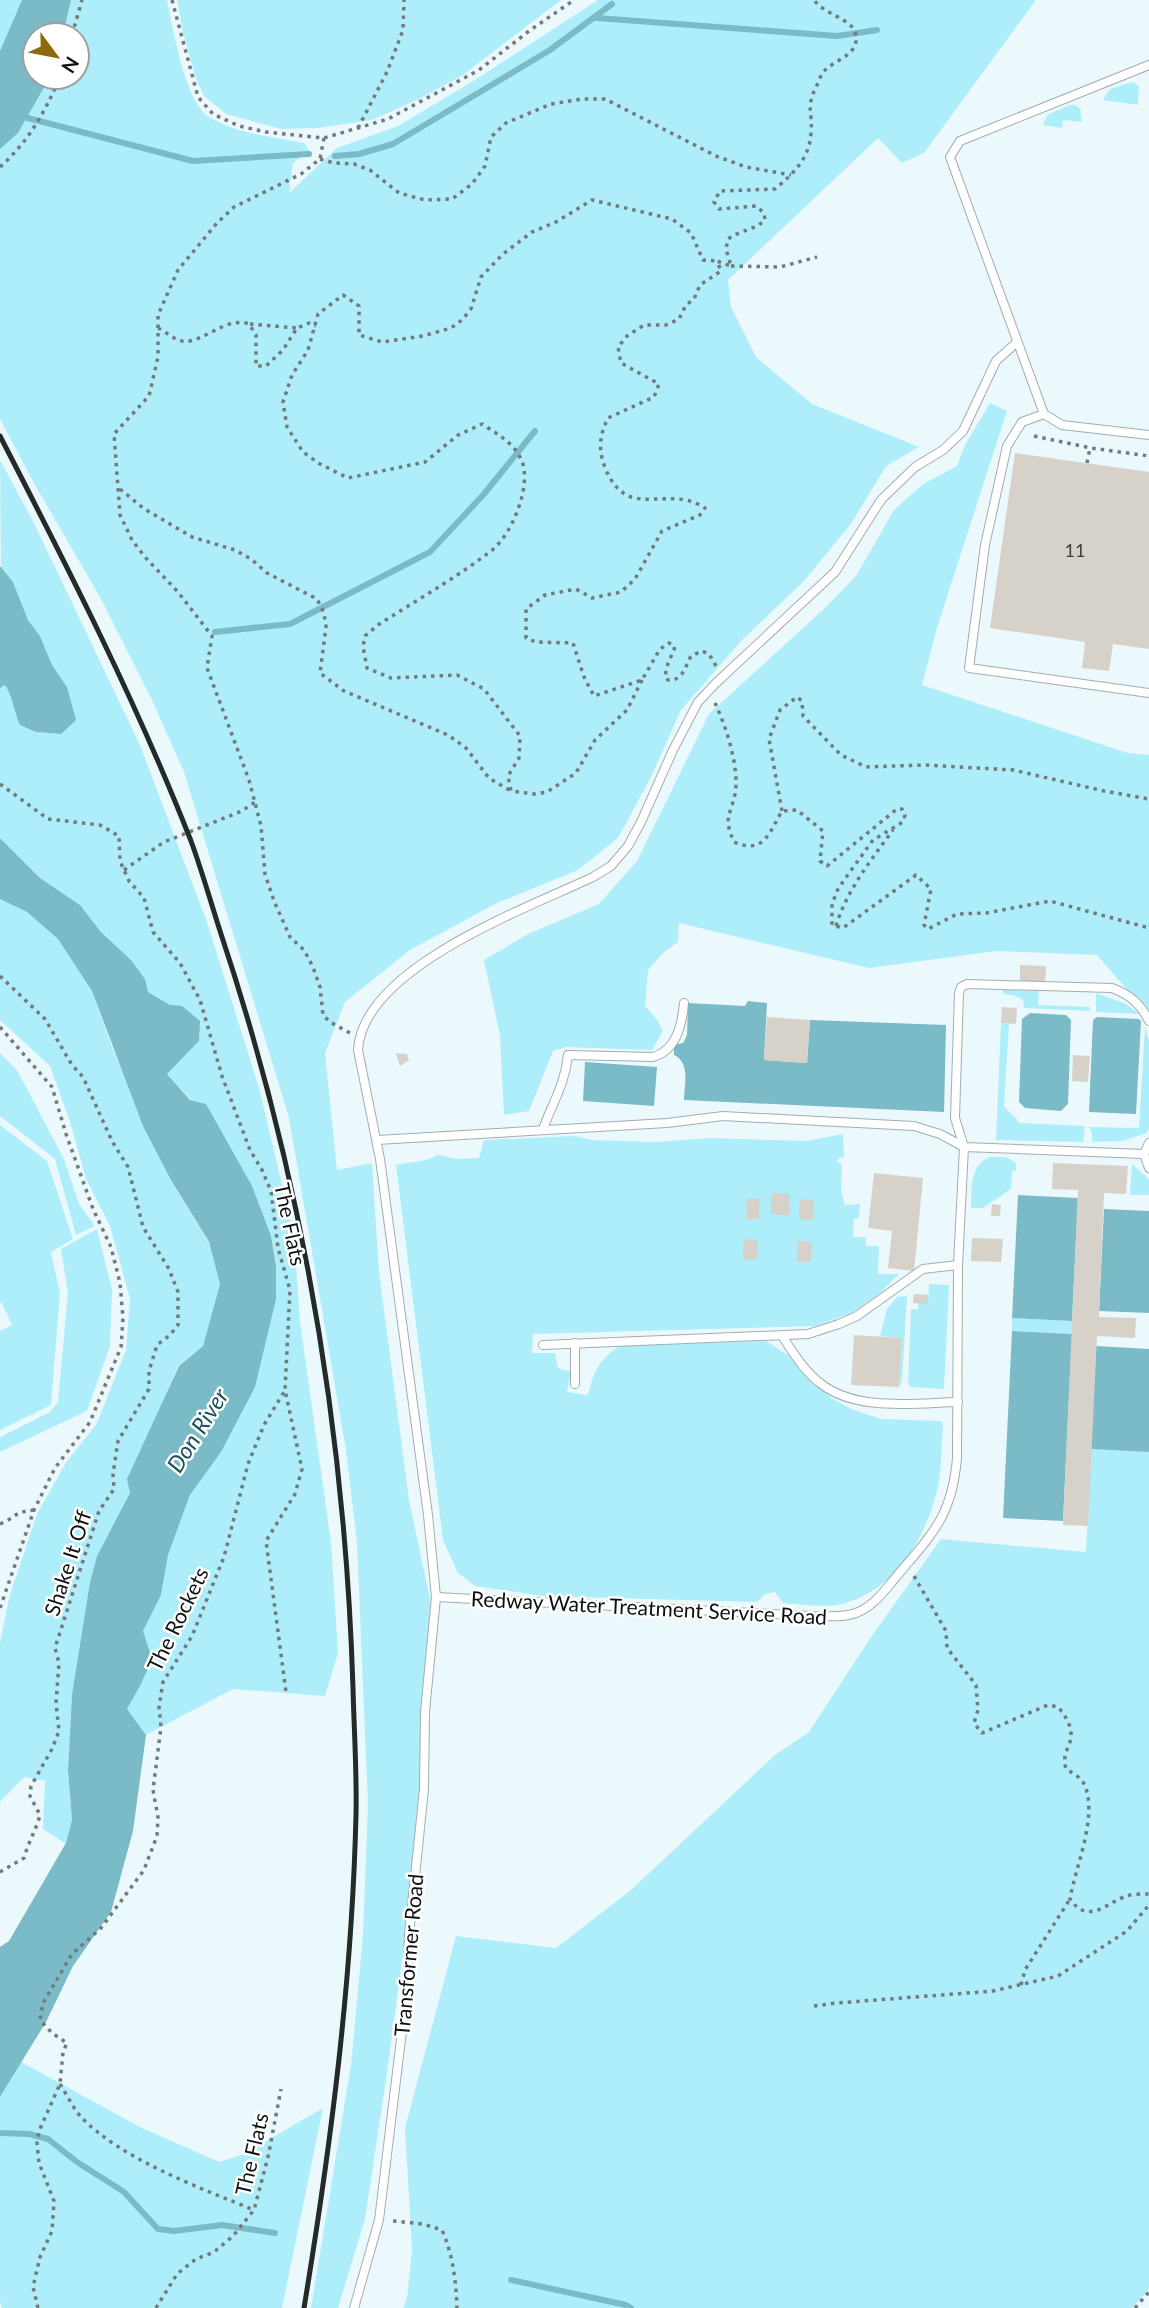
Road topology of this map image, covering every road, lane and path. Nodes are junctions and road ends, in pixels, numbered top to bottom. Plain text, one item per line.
1 (82, 0) edge
2 (172, 0) edge
3 (404, 0) edge
4 (574, 0) edge
5 (814, 0) edge
6 (76, 21) edge
7 (1149, 65) edge
8 (54, 91) edge
9 (358, 128) junction
10 (324, 138) junction
11 (320, 159) junction
12 (0, 167) edge
13 (792, 175) junction
14 (817, 257) dead end
15 (717, 261) junction
16 (731, 267) junction
17 (249, 324) junction
18 (316, 326) junction
19 (158, 327) junction
20 (297, 328) junction
21 (1016, 343) junction
22 (1044, 414) junction
23 (1094, 429) junction
24 (1149, 435) edge
25 (1034, 436) dead end
26 (1091, 448) junction
27 (1149, 456) edge
28 (1087, 463) dead end
29 (119, 488) junction
30 (726, 674) junction
31 (642, 680) junction
32 (709, 692) junction
33 (1149, 693) edge
34 (0, 784) edge
35 (511, 791) junction
36 (1149, 799) edge
37 (255, 802) junction
38 (782, 811) junction
39 (894, 828) junction
40 (124, 870) junction
41 (836, 926) junction
42 (1149, 928) edge
43 (0, 976) edge
44 (684, 1003) dead end
45 (1149, 1021) edge
46 (0, 1027) edge
47 (359, 1038) junction
48 (543, 1129) junction
49 (377, 1140) junction
50 (1149, 1143) edge
51 (964, 1147) junction
52 (1144, 1154) junction
53 (1149, 1168) edge
54 (958, 1265) junction
55 (782, 1336) junction
56 (575, 1343) junction
57 (543, 1345) dead end
58 (575, 1384) dead end
59 (285, 1390) junction
60 (958, 1402) junction
61 (34, 1510) junction
62 (0, 1524) edge
63 (906, 1566) junction
64 (436, 1597) junction
65 (0, 1608) edge
66 (286, 1692) dead end
67 (0, 1872) edge
68 (1149, 1894) edge
69 (1070, 1899) junction
70 (1149, 1905) edge
71 (1021, 1985) junction
72 (814, 2007) dead end
73 (60, 2084) junction
74 (281, 2089) dead end
75 (254, 2210) junction
76 (379, 2220) junction
77 (1149, 2292) edge
78 (38, 2308) edge
79 (156, 2308) edge
80 (354, 2308) edge
81 (457, 2308) edge
82 (1135, 2308) edge

1 - 6 path
2 - 10 path
3 - 9 path
4 - 9 path
5 - 13 path
7 - 21 lane
8 - 12 path
9 - 10 path
10 - 11 path
11 - 13 path
11 - 19 path
13 - 16 path
14 - 16 path
15 - 16 path
15 - 18 path
15 - 31 path
17 - 19 path
17 - 20 path
17 - 20 path
18 - 20 path
18 - 35 path
19 - 29 path
21 - 22 lane
21 - 30 lane
22 - 23 lane
22 - 33 lane
23 - 24 lane
23 - 26 path
25 - 26 path
26 - 27 path
26 - 28 path
29 - 35 path
29 - 37 path
30 - 31 path
30 - 32 lane
31 - 35 path
32 - 38 path
32 - 47 lane
34 - 40 path, The Flats
36 - 38 path
37 - 40 path
37 - 47 path
38 - 39 path
39 - 41 path
39 - 41 path
40 - 59 path, The Flats
41 - 42 path
43 - 67 path, Shake It Off
44 - 48 lane
45 - 51 lane, Redway Water Treatment Service Road
46 - 61 path
47 - 49 lane
48 - 49 lane
48 - 51 lane
49 - 64 lane
50 - 52 lane
51 - 52 lane
51 - 54 lane, Redway Water Treatment Service Road
52 - 53 lane
54 - 55 lane
54 - 60 lane, Redway Water Treatment Service Road
55 - 56 lane
55 - 60 lane
56 - 57 lane
56 - 58 lane
59 - 66 path, The Flats
59 - 73 path, The Rockets
60 - 63 lane, Redway Water Treatment Service Road
61 - 62 path
61 - 65 path
63 - 64 lane, Redway Water Treatment Service Road
63 - 69 path
64 - 76 lane, Transformer Road
68 - 69 path
69 - 71 path
70 - 71 path
71 - 72 path
73 - 75 path
73 - 78 path
74 - 75 path, The Flats
75 - 79 path, The Flats
76 - 80 lane, Transformer Road
76 - 81 path
77 - 82 path

